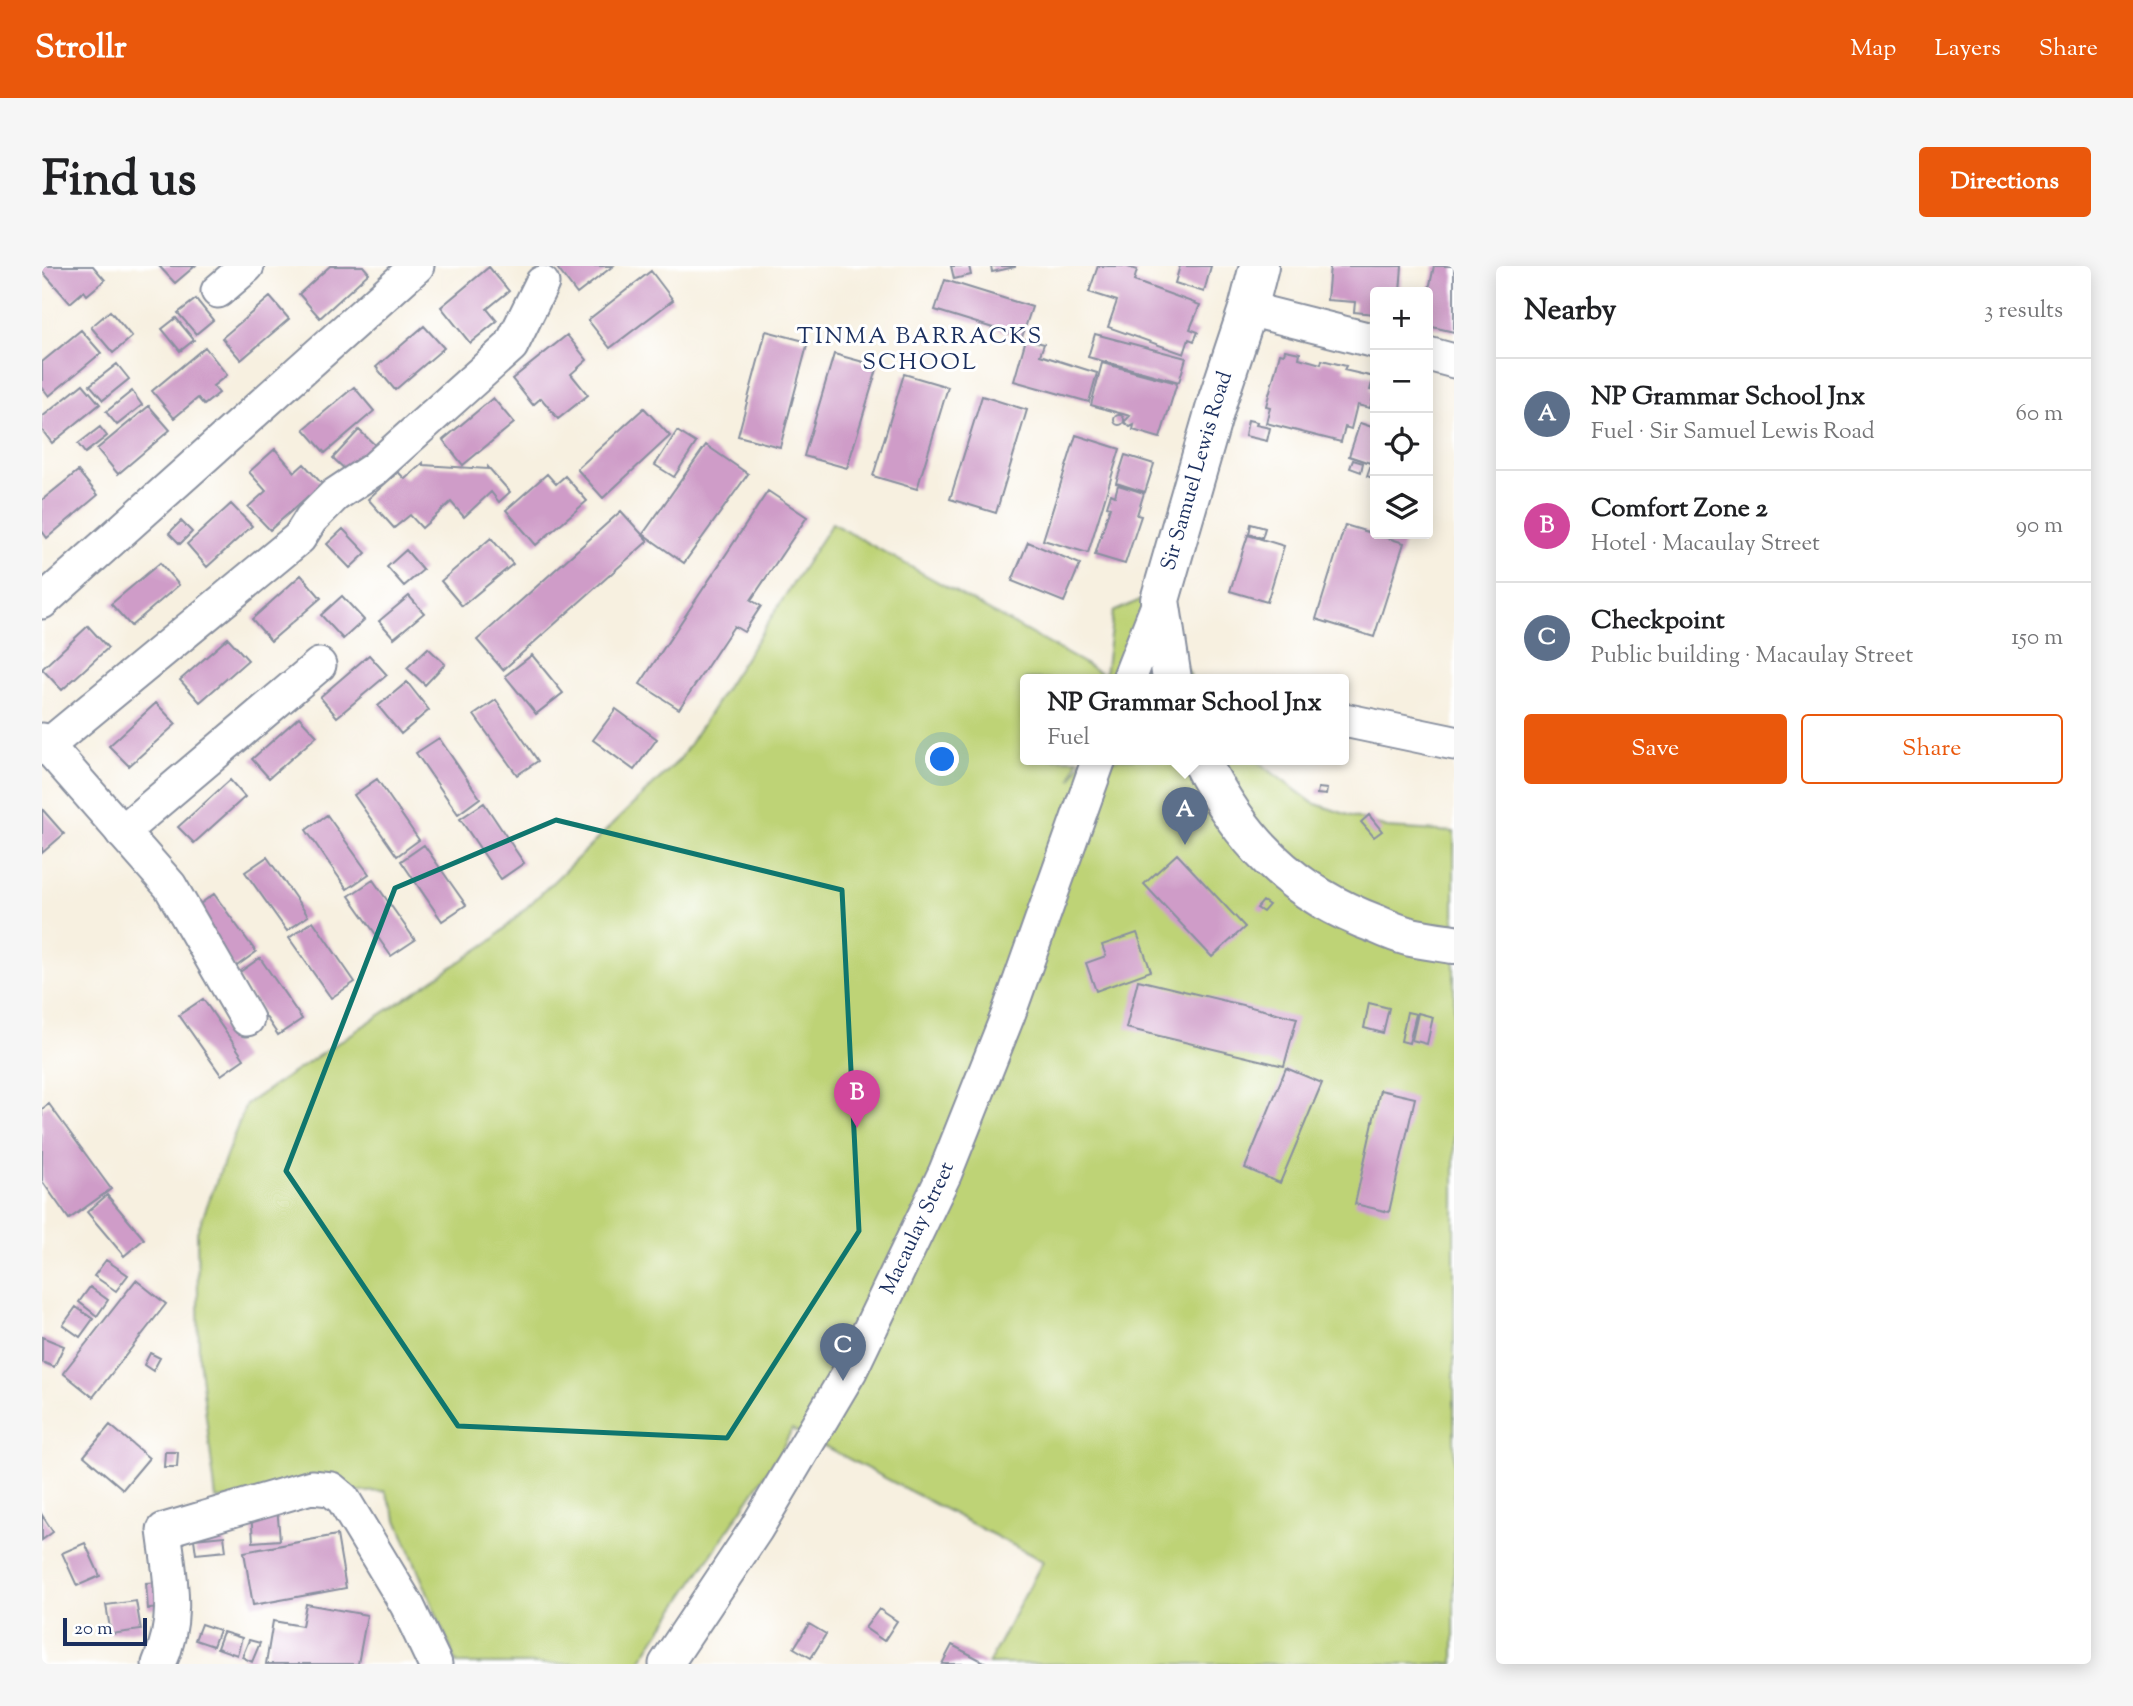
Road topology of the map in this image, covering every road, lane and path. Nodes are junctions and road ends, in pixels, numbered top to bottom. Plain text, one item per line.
1 (247, 266) edge
2 (417, 266) edge
3 (1259, 266) edge
4 (542, 283) dead end
5 (218, 291) dead end
6 (1248, 309) junction
7 (1370, 340) edge
8 (1433, 355) edge
9 (1454, 361) edge
10 (1160, 600) junction
11 (42, 602) edge
12 (318, 664) dead end
13 (1131, 674) edge
14 (1170, 674) edge
15 (1349, 721) edge
16 (45, 743) edge
17 (1454, 743) edge
18 (1097, 765) edge
19 (1203, 765) edge
20 (122, 832) junction
21 (1454, 944) edge
22 (247, 1019) dead end
23 (159, 1664) edge
24 (435, 1664) edge
25 (666, 1664) edge

1 - 5 street
2 - 11 street
3 - 6 main road, Sir Samuel Lewis Road
4 - 16 street
6 - 7 street
6 - 10 main road, Sir Samuel Lewis Road
8 - 9 street
10 - 13 street
10 - 14 main road, Sir Samuel Lewis Road
12 - 20 street
15 - 17 street
16 - 20 street
18 - 25 street, Macaulay Street
19 - 21 main road
20 - 22 street
23 - 24 street

